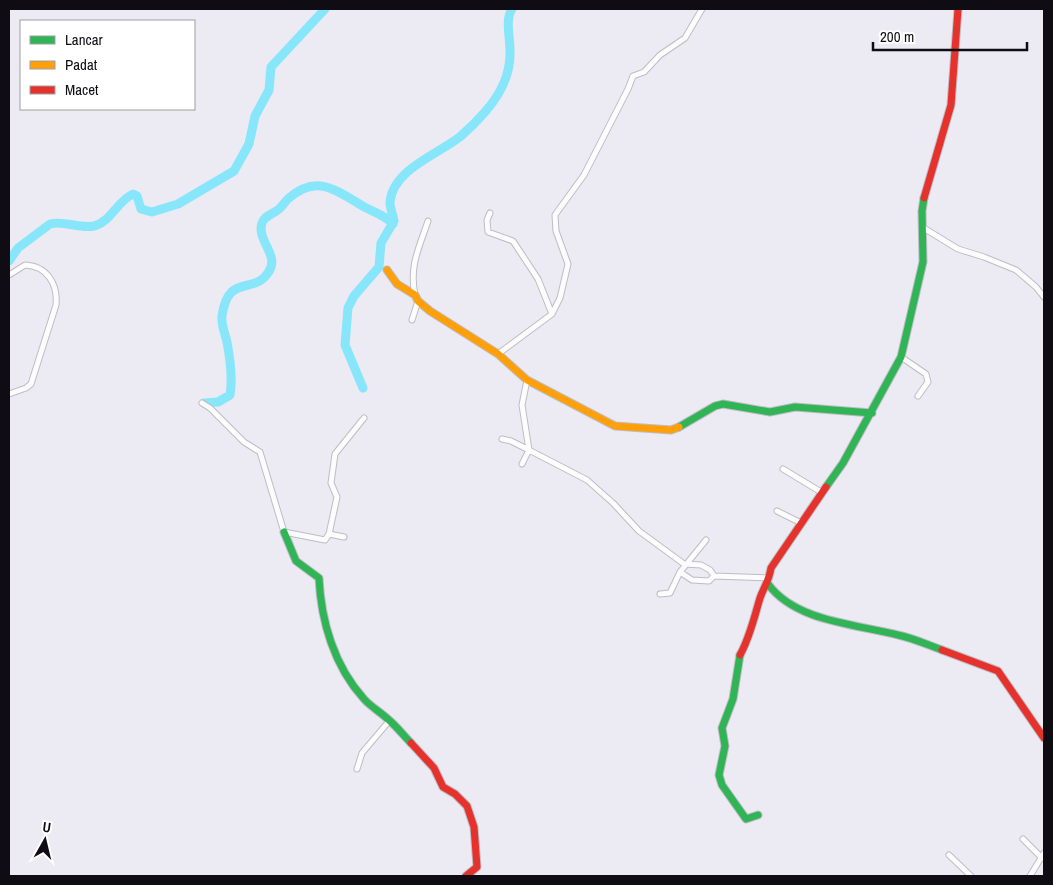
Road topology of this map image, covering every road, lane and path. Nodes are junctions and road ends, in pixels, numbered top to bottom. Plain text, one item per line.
1 (702, 9) edge
2 (958, 9) edge
3 (490, 213) dead end
4 (428, 222) dead end
5 (922, 227) junction
6 (387, 270) dead end
7 (9, 275) edge
8 (1042, 291) edge
9 (1044, 297) edge
10 (417, 298) junction
11 (552, 314) junction
12 (412, 320) dead end
13 (498, 354) junction
14 (901, 357) junction
15 (527, 380) junction
16 (9, 394) edge
17 (918, 396) dead end
18 (202, 403) dead end
19 (872, 413) junction
20 (364, 418) dead end
21 (502, 439) dead end
22 (530, 450) junction
23 (522, 464) dead end
24 (783, 469) dead end
25 (821, 492) junction
26 (777, 511) dead end
27 (801, 523) junction
28 (284, 532) junction
29 (329, 534) junction
30 (344, 537) dead end
31 (706, 540) dead end
32 (684, 564) junction
33 (680, 572) junction
34 (714, 576) junction
35 (768, 581) junction
36 (660, 594) dead end
37 (390, 720) junction
38 (1044, 738) edge
39 (357, 769) dead end
40 (758, 815) dead end
41 (1023, 839) dead end
42 (949, 855) dead end
43 (1043, 856) edge
44 (466, 876) edge
45 (971, 876) edge
46 (1030, 876) edge

1 - 11 street
2 - 5 street
3 - 11 street
4 - 10 street
5 - 8 street
5 - 14 street
6 - 10 street
7 - 16 street
8 - 9 street
10 - 12 street
10 - 13 street
11 - 13 street
13 - 15 street
14 - 17 street
14 - 19 street
15 - 19 street
15 - 22 street
18 - 28 street
19 - 25 street
20 - 29 street
21 - 22 street
22 - 23 street
22 - 32 street
24 - 25 street
25 - 27 street
26 - 27 street
27 - 35 street
28 - 29 street
28 - 37 street
29 - 30 street
31 - 32 street
32 - 33 street
32 - 34 street
33 - 34 street
33 - 36 street
34 - 35 street
35 - 38 street
35 - 40 street
37 - 39 street
37 - 44 street
41 - 43 street
42 - 45 street
43 - 46 street

